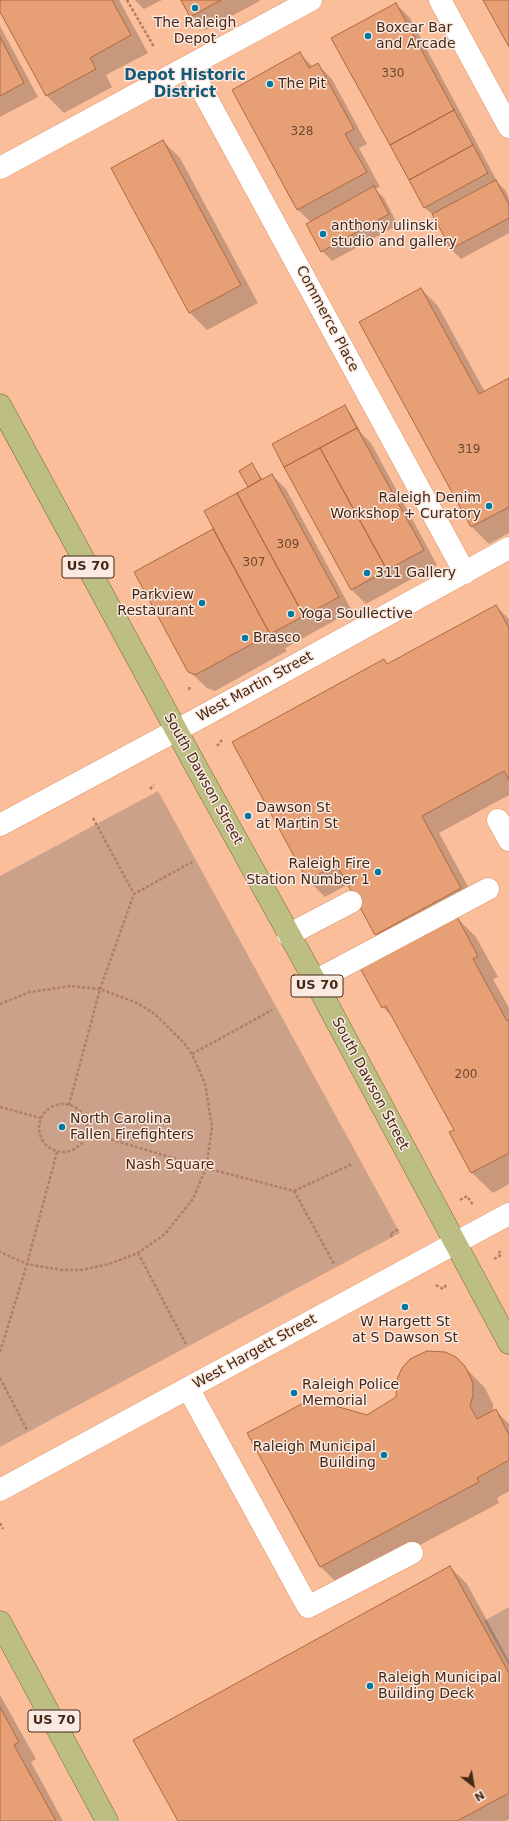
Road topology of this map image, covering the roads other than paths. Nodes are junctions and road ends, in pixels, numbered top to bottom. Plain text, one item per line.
1 (311, 0) edge
2 (440, 0) edge
3 (189, 66) junction
4 (509, 127) edge
5 (0, 168) edge
6 (0, 405) edge
7 (509, 548) edge
8 (465, 573) junction
9 (176, 730) junction
10 (498, 820) dead end
11 (0, 825) edge
12 (509, 840) edge
13 (488, 889) dead end
14 (351, 902) dead end
15 (288, 935) junction
16 (314, 982) junction
17 (509, 1214) edge
18 (455, 1244) junction
19 (509, 1343) edge
20 (188, 1388) junction
21 (0, 1490) edge
22 (412, 1553) dead end
23 (0, 1622) edge
24 (107, 1821) edge

1 - 3 street
2 - 4 street
3 - 5 street
3 - 8 street, Commerce Place
6 - 9 main road, South Dawson Street / US 70
7 - 8 street, West Martin Street
8 - 9 street, West Martin Street
9 - 11 street, West Martin Street
9 - 15 main road, South Dawson Street / US 70
10 - 12 street
13 - 16 street
14 - 15 street
15 - 16 main road, South Dawson Street / US 70
16 - 18 main road, South Dawson Street / US 70
17 - 18 street, West Hargett Street
18 - 19 main road, South Dawson Street / US 70
18 - 20 street, West Hargett Street
20 - 21 street, West Hargett Street
20 - 22 street
23 - 24 main road, US 70

